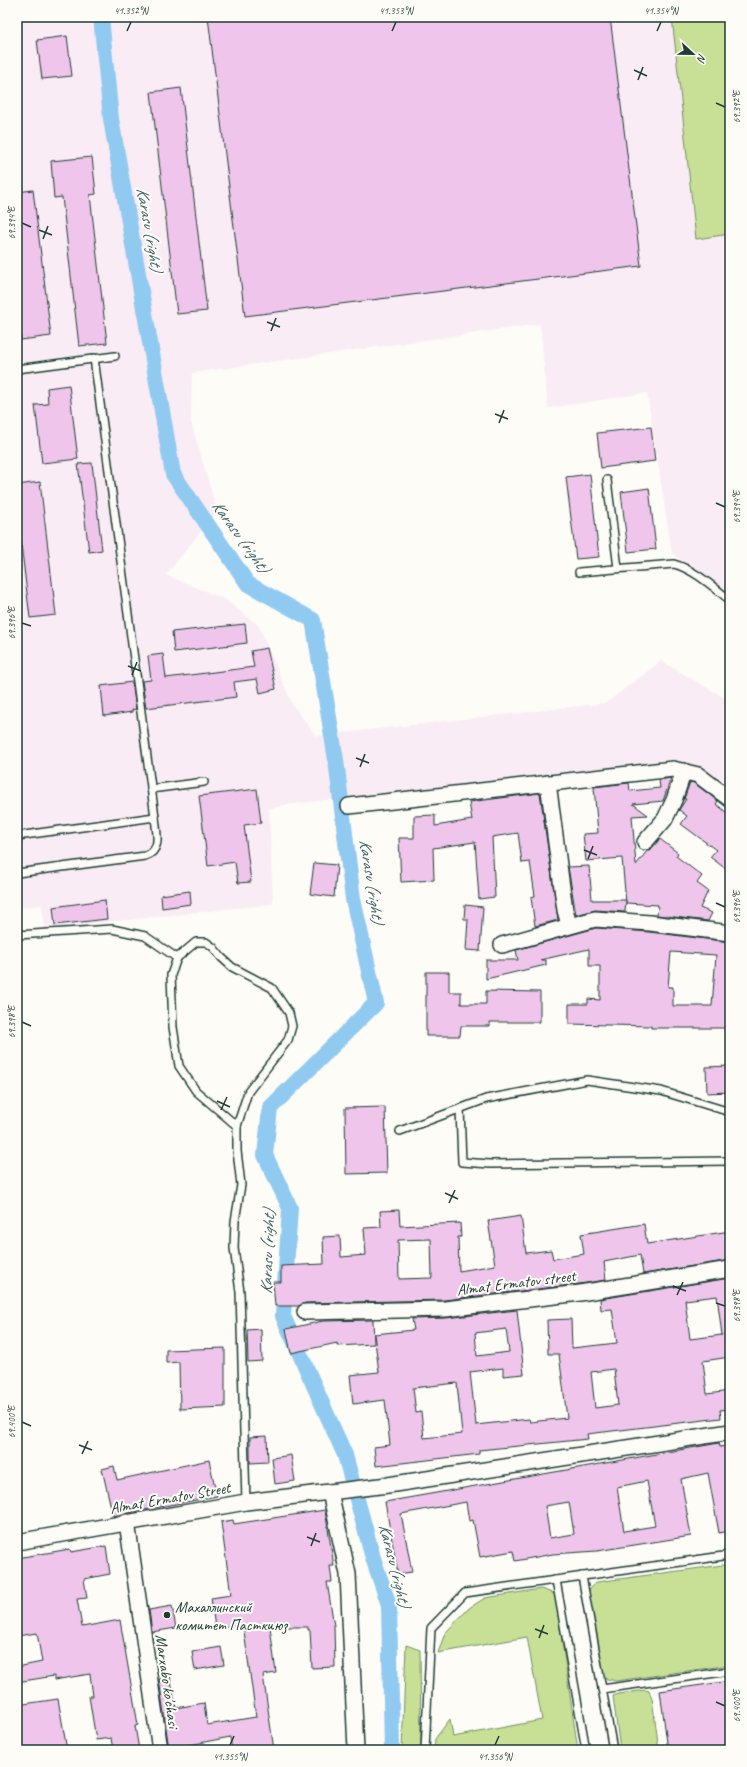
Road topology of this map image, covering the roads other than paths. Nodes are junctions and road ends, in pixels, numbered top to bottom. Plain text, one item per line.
1 (115, 356) dead end
2 (94, 358) junction
3 (17, 369) edge
4 (607, 480) dead end
5 (618, 568) junction
6 (579, 572) dead end
7 (730, 600) edge
8 (684, 771) junction
9 (204, 782) dead end
10 (548, 783) junction
11 (151, 789) junction
12 (730, 799) edge
13 (349, 806) dead end
14 (155, 817) junction
15 (17, 836) edge
16 (645, 842) dead end
17 (17, 873) edge
18 (569, 925) junction
19 (730, 933) edge
20 (17, 935) edge
21 (502, 945) dead end
22 (177, 958) junction
23 (460, 1109) junction
24 (730, 1112) edge
25 (237, 1126) junction
26 (400, 1131) dead end
27 (730, 1161) edge
28 (730, 1270) edge
29 (305, 1312) dead end
30 (730, 1432) edge
31 (333, 1491) junction
32 (246, 1502) junction
33 (127, 1522) junction
34 (17, 1542) edge
35 (730, 1555) edge
36 (582, 1576) junction
37 (556, 1580) junction
38 (730, 1671) edge
39 (602, 1689) junction
40 (160, 1750) edge
41 (356, 1750) edge
42 (425, 1750) edge
43 (586, 1750) edge
44 (613, 1750) edge

1 - 2 lane
2 - 3 lane
2 - 11 lane
4 - 5 lane
5 - 6 lane
5 - 7 lane
8 - 10 street
8 - 12 street
8 - 16 street
9 - 11 lane
10 - 13 street
10 - 18 street
11 - 14 lane
14 - 15 lane
14 - 17 lane
18 - 19 street
18 - 21 street
20 - 22 lane
22 - 25 lane
22 - 25 lane
23 - 24 lane
23 - 26 lane
23 - 27 lane
25 - 32 lane
28 - 29 street, Almat Ermatov street
30 - 31 street
31 - 32 street, Almat Ermatov Street
31 - 41 street
32 - 33 street, Almat Ermatov Street
33 - 34 street, Almat Ermatov Street
33 - 40 street, Marxabo ko'chasi
35 - 36 lane
36 - 37 lane
36 - 39 lane
37 - 42 lane
37 - 43 lane
38 - 39 lane
39 - 44 lane

